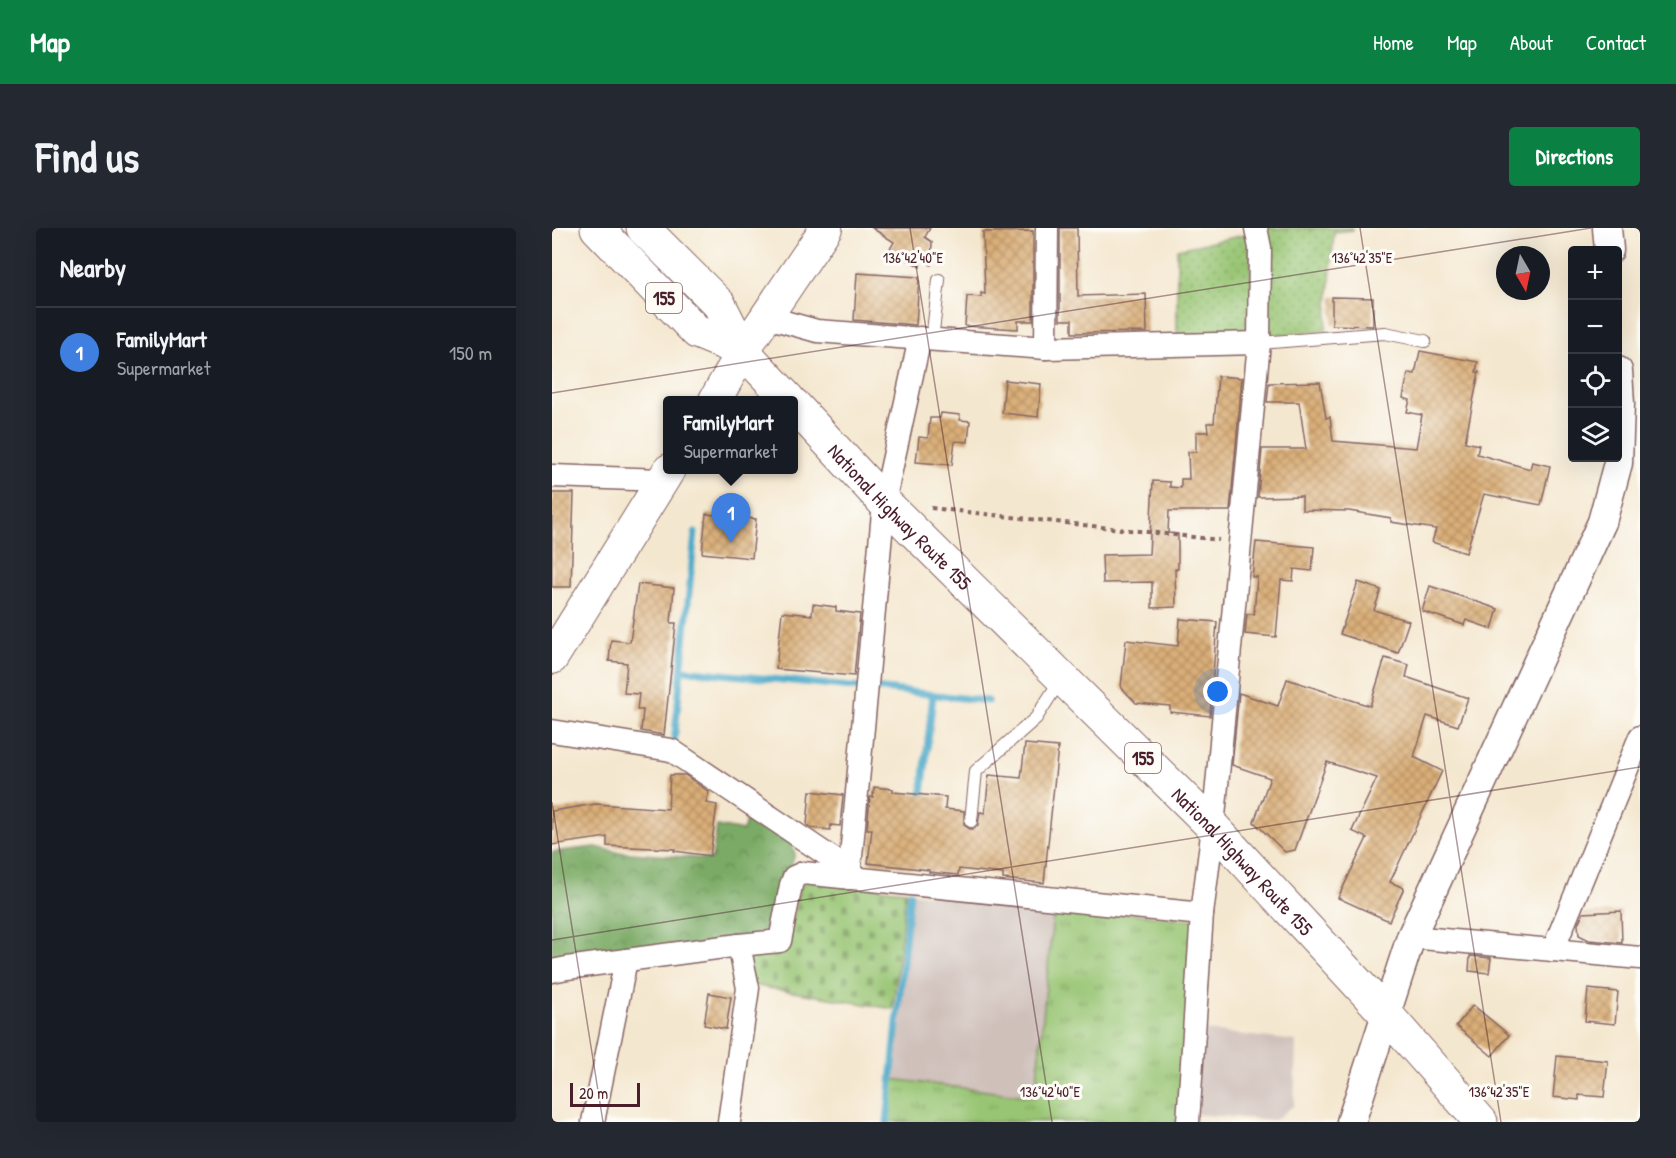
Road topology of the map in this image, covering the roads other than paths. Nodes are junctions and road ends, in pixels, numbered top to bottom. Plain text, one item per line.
1 (597, 228) edge
2 (643, 228) edge
3 (1047, 228) edge
4 (1256, 228) edge
5 (1607, 228) edge
6 (817, 235) edge
7 (1609, 246) edge
8 (939, 280) dead end
9 (767, 317) junction
10 (926, 339) junction
11 (1425, 341) dead end
12 (1259, 343) junction
13 (1046, 348) junction
14 (743, 351) junction
15 (717, 396) edge
16 (785, 396) edge
17 (1620, 408) edge
18 (798, 409) edge
19 (666, 475) edge
20 (552, 476) edge
21 (884, 502) junction
22 (552, 658) edge
23 (1062, 678) junction
24 (552, 731) edge
25 (1640, 736) edge
26 (971, 821) dead end
27 (1213, 827) junction
28 (849, 878) junction
29 (1202, 915) junction
30 (1411, 937) junction
31 (739, 945) junction
32 (1553, 950) junction
33 (1640, 958) edge
34 (626, 960) junction
35 (552, 972) edge
36 (1386, 1014) junction
37 (593, 1122) edge
38 (729, 1122) edge
39 (1188, 1122) edge
40 (1351, 1122) edge
41 (1480, 1122) edge

1 - 14 highway, 155
2 - 14 highway, 155
3 - 13 street
4 - 12 street
5 - 7 street
6 - 9 main road
8 - 10 lane
9 - 10 street
9 - 14 main road
10 - 13 street
10 - 21 street
11 - 12 lane
12 - 13 street
12 - 27 street
14 - 15 main road
14 - 16 highway, 155
17 - 30 street
18 - 21 highway, National Highway Route 155 / 155
19 - 20 street
19 - 22 main road
21 - 23 highway, National Highway Route 155 / 155
21 - 28 street
23 - 26 lane
23 - 27 highway, National Highway Route 155 / 155
24 - 28 street
25 - 32 street
27 - 29 street
27 - 36 highway, National Highway Route 155 / 155
28 - 29 street
28 - 31 street
29 - 39 street
30 - 32 street
30 - 36 street
31 - 34 street
31 - 38 street
32 - 33 street
34 - 35 street
34 - 37 street
36 - 40 street
36 - 41 highway, National Highway Route 155 / 155

